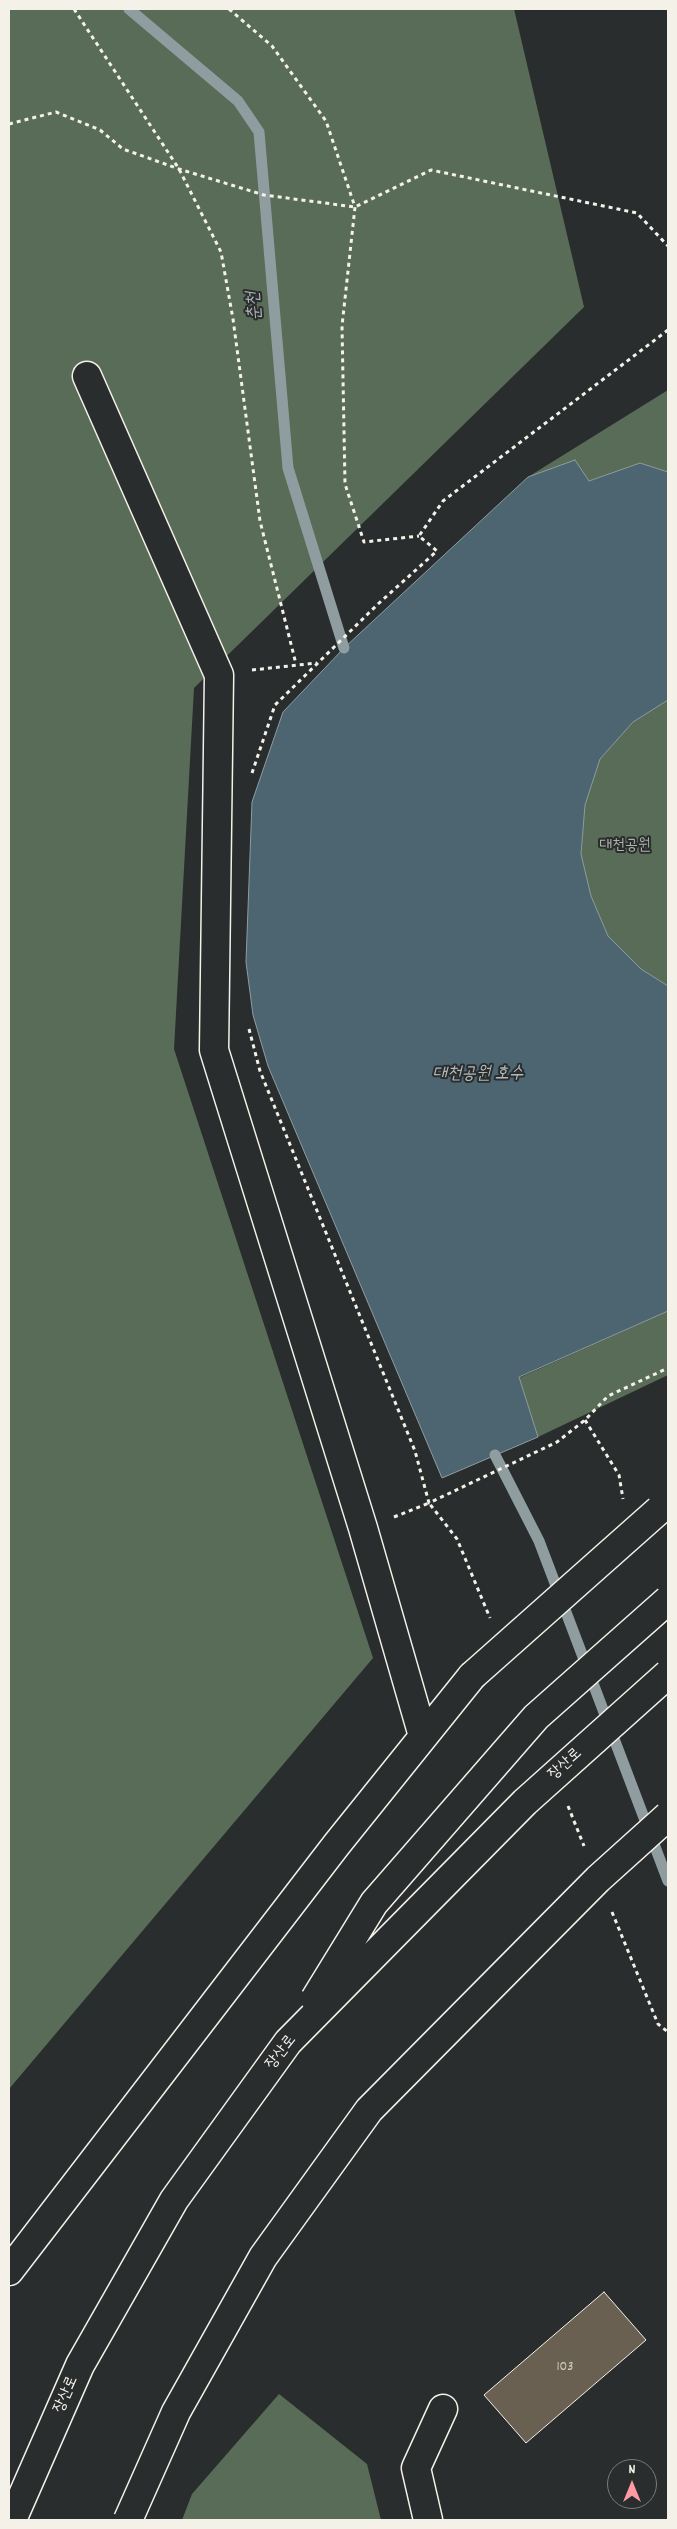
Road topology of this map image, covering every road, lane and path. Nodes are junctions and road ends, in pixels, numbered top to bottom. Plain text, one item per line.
1 (74, 9) edge
2 (228, 9) edge
3 (9, 124) edge
4 (179, 169) junction
5 (355, 207) junction
6 (668, 246) edge
7 (668, 330) edge
8 (87, 376) dead end
9 (419, 536) junction
10 (318, 663) junction
11 (296, 664) junction
12 (219, 675) junction
13 (251, 778) dead end
14 (246, 1020) dead end
15 (668, 1368) edge
16 (585, 1420) junction
17 (624, 1504) dead end
18 (664, 1508) edge
19 (668, 1600) edge
20 (668, 1674) edge
21 (423, 1736) junction
22 (668, 1816) edge
23 (288, 2042) junction
24 (9, 2271) edge
25 (443, 2409) dead end
26 (12, 2520) edge
27 (128, 2520) edge
28 (428, 2520) edge

1 - 4 path
2 - 5 path
3 - 4 path
4 - 5 path
4 - 11 path
5 - 6 path
5 - 9 path
7 - 9 path
8 - 12 main road
9 - 10 path
10 - 11 path
10 - 13 path
11 - 12 path
12 - 21 main road
14 - 16 path
15 - 16 path
16 - 17 path
18 - 21 main road, bridge
19 - 23 main road, bridge
20 - 23 main road, 장산로, bridge
21 - 24 main road
22 - 27 main road, bridge
23 - 26 main road, 장산로, bridge
25 - 28 main road

